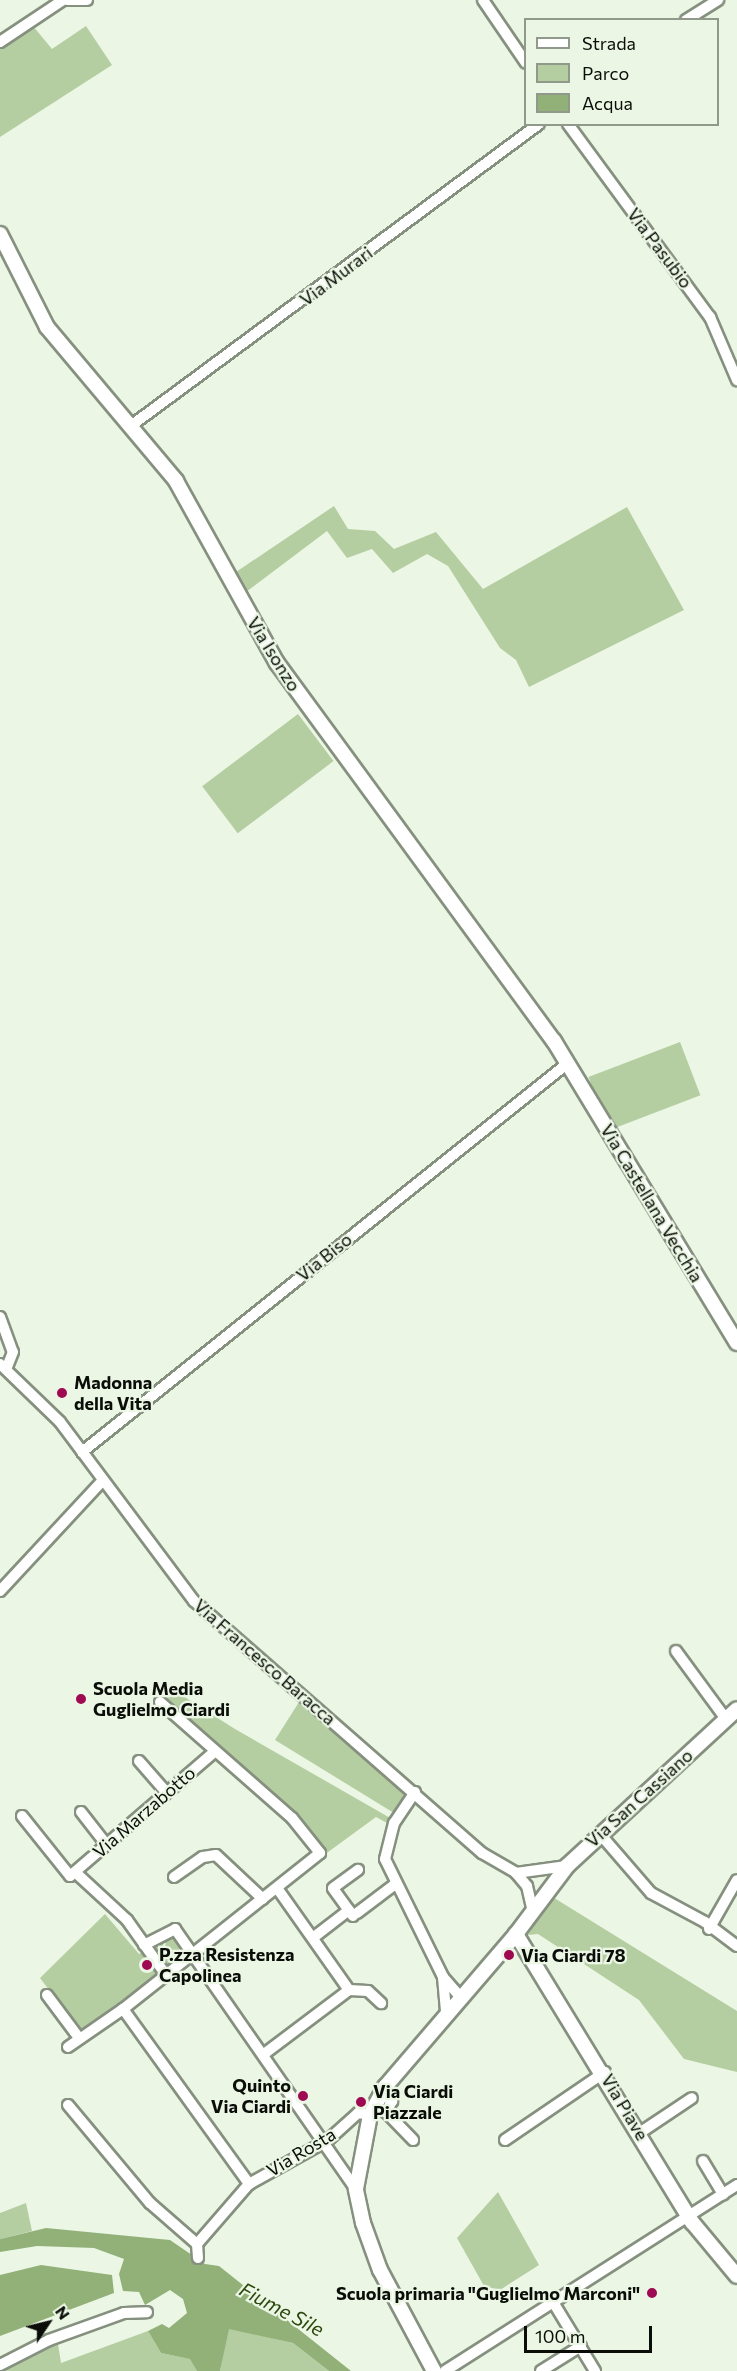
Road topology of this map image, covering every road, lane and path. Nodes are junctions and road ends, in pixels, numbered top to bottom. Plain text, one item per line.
1 (65, 0) edge
2 (87, 0) edge
3 (483, 0) edge
4 (718, 0) edge
5 (689, 18) edge
6 (0, 42) edge
7 (524, 62) edge
8 (536, 126) edge
9 (569, 126) edge
10 (0, 234) edge
11 (737, 380) edge
12 (132, 425) junction
13 (568, 1063) junction
14 (0, 1317) edge
15 (737, 1343) edge
16 (4, 1366) edge
17 (82, 1452) junction
18 (103, 1480) junction
19 (0, 1591) edge
20 (676, 1651) dead end
21 (160, 1702) dead end
22 (737, 1709) edge
23 (726, 1719) junction
24 (214, 1752) junction
25 (139, 1761) dead end
26 (166, 1792) junction
27 (415, 1792) junction
28 (81, 1812) dead end
29 (22, 1816) dead end
30 (600, 1834) junction
31 (106, 1844) junction
32 (567, 1866) junction
33 (358, 1869) dead end
34 (75, 1872) junction
35 (516, 1873) junction
36 (532, 1873) junction
37 (174, 1877) dead end
38 (737, 1880) edge
39 (394, 1885) junction
40 (527, 1886) junction
41 (277, 1888) junction
42 (547, 1893) junction
43 (263, 1899) junction
44 (533, 1911) junction
45 (353, 1913) junction
46 (709, 1929) junction
47 (516, 1934) junction
48 (314, 1937) junction
49 (144, 1945) junction
50 (737, 1946) edge
51 (193, 1954) junction
52 (166, 1975) junction
53 (443, 1977) junction
54 (349, 1990) junction
55 (47, 1995) dead end
56 (461, 1998) junction
57 (381, 2003) dead end
58 (123, 2011) junction
59 (446, 2015) junction
60 (80, 2038) junction
61 (68, 2047) dead end
62 (264, 2054) junction
63 (605, 2073) junction
64 (381, 2093) junction
65 (692, 2098) dead end
66 (68, 2105) dead end
67 (370, 2115) junction
68 (641, 2132) junction
69 (413, 2140) dead end
70 (505, 2140) dead end
71 (327, 2141) junction
72 (703, 2161) dead end
73 (249, 2184) junction
74 (737, 2185) edge
75 (356, 2189) junction
76 (723, 2194) junction
77 (688, 2216) junction
78 (197, 2244) junction
79 (198, 2258) dead end
80 (737, 2276) edge
81 (553, 2302) junction
82 (147, 2312) dead end
83 (581, 2346) junction
84 (0, 2366) edge
85 (434, 2371) edge
86 (445, 2371) edge
87 (541, 2371) edge
88 (595, 2371) edge

1 - 2 street
1 - 6 street
3 - 7 street
4 - 5 street
8 - 12 street, Via Murari
9 - 11 street, Via Pasubio
10 - 12 main road, Via Isonzo
12 - 13 main road, Via Isonzo
13 - 15 main road, Via Castellana Vecchia
13 - 17 street, Via Biso
14 - 16 street
16 - 17 street, Via Francesco Baracca
17 - 18 street, Via Francesco Baracca
18 - 19 street
18 - 27 street, Via Francesco Baracca
20 - 23 street
21 - 24 street
22 - 23 main road, Via San Cassiano
23 - 30 main road, Via San Cassiano
24 - 26 street, Via Marzabotto
24 - 41 street
25 - 26 street
26 - 31 street, Via Marzabotto
27 - 35 street, Via Francesco Baracca
27 - 39 street
28 - 31 street
29 - 34 street, Via Marzabotto
30 - 32 main road, Via San Cassiano
30 - 46 street
31 - 34 street, Via Marzabotto
32 - 36 street
32 - 42 main road, Via San Cassiano
33 - 45 street
34 - 49 street, Via Marzabotto
35 - 36 street
35 - 40 street, Via Francesco Baracca
36 - 42 street
37 - 43 street
38 - 46 street
39 - 45 street
39 - 53 street
40 - 42 street
40 - 44 street, Via Francesco Baracca
41 - 43 street
41 - 48 street
42 - 44 main road, Via San Cassiano
43 - 51 street
44 - 47 main road, Via San Cassiano
45 - 48 street
46 - 50 street
47 - 56 main road, Via San Cassiano
47 - 63 main road, Via Piave
48 - 54 street
49 - 51 street
49 - 52 street, Via Marzabotto
51 - 52 street
51 - 62 street
52 - 58 street
53 - 56 street
53 - 59 street
54 - 57 street
54 - 62 street
55 - 60 street
56 - 59 main road, Via San Cassiano
58 - 60 street
58 - 73 street
59 - 64 main road, Via San Cassiano
60 - 61 street
62 - 71 street
63 - 68 main road, Via Piave
63 - 70 street
64 - 67 main road, Via San Cassiano
64 - 69 street
65 - 68 street
66 - 78 street
67 - 71 street, Via Rosta
67 - 75 main road, Via San Cassiano
68 - 77 main road, Via Piave
71 - 73 street, Via Rosta
71 - 75 street
72 - 76 street
73 - 78 street, Via Rosta
74 - 76 street
75 - 85 main road
76 - 77 street
77 - 80 main road, Via Piave
77 - 81 street
78 - 79 street
81 - 83 street
81 - 86 street
82 - 84 street
83 - 87 street
83 - 88 street

